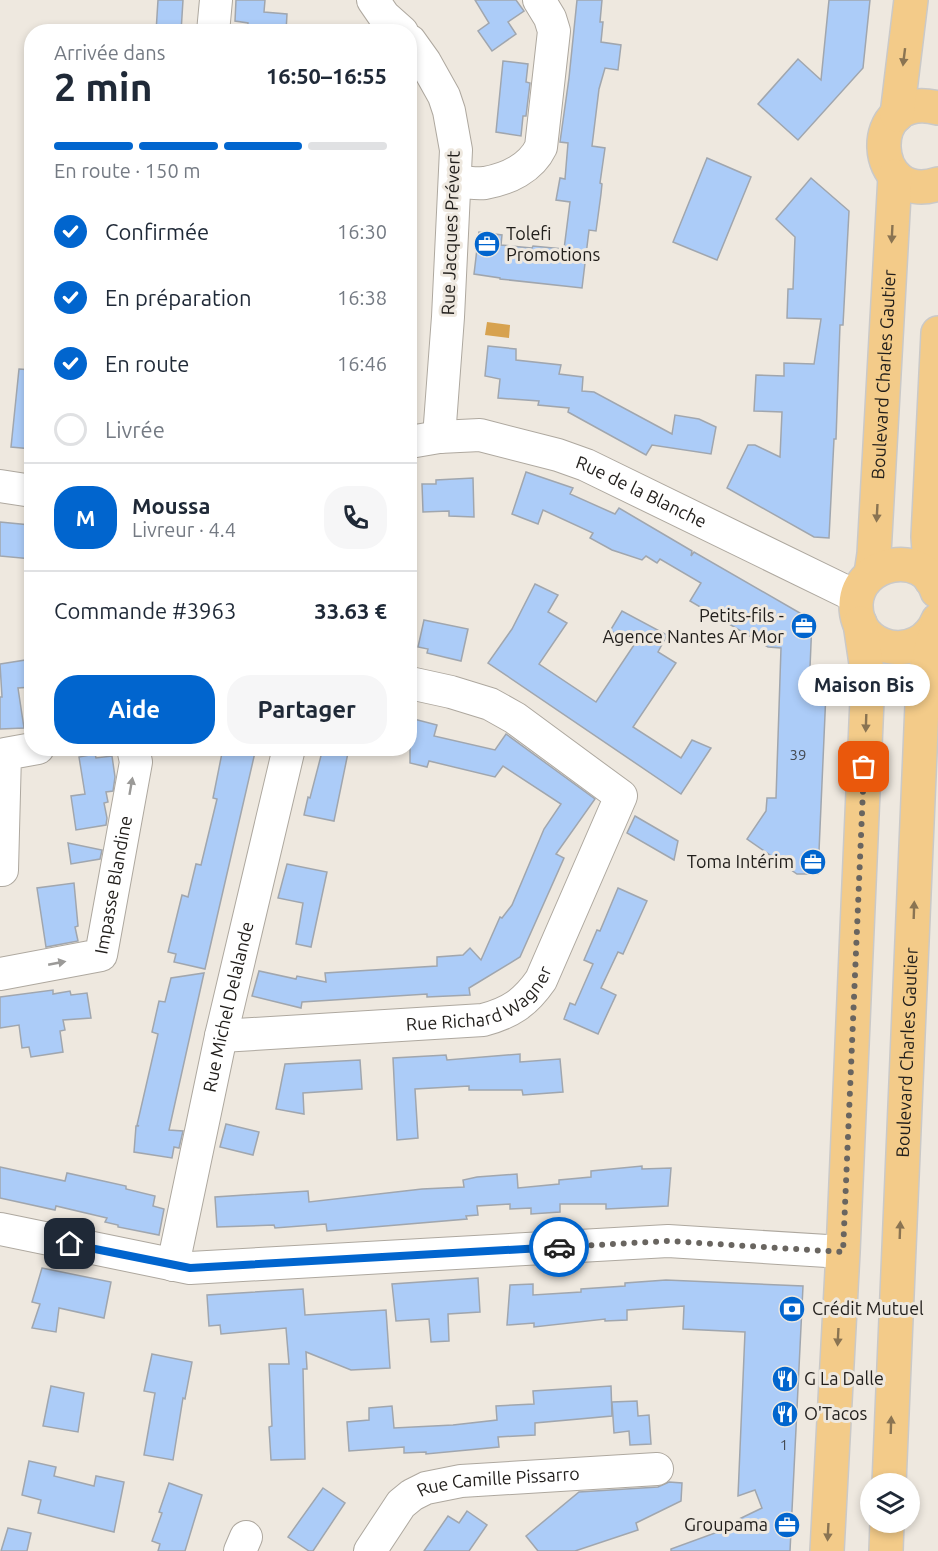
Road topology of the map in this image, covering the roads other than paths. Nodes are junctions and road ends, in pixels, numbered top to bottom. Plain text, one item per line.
1 (216, 0) edge
2 (539, 0) edge
3 (557, 0) edge
4 (911, 0) edge
5 (214, 24) edge
6 (554, 31) junction
7 (417, 51) edge
8 (938, 108) edge
9 (897, 115) junction
10 (895, 176) junction
11 (456, 182) junction
12 (938, 184) edge
13 (938, 333) edge
14 (424, 439) edge
15 (0, 486) edge
16 (24, 490) edge
17 (934, 587) edge
18 (863, 598) junction
19 (938, 621) edge
20 (417, 685) edge
21 (24, 750) edge
22 (135, 756) edge
23 (287, 756) edge
24 (0, 870) edge
25 (0, 974) edge
26 (221, 1036) junction
27 (0, 1229) edge
28 (843, 1252) junction
29 (173, 1265) junction
30 (657, 1470) dead end
31 (889, 1473) edge
32 (887, 1533) edge
33 (370, 1551) edge
34 (827, 1551) edge
35 (886, 1551) edge

1 - 5 street
2 - 6 street
3 - 6 street
4 -> 9 main road
6 - 11 street
7 - 11 street, Rue Jacques Prévert
8 - 9 main road
9 - 10 main road
10 - 12 main road
10 -> 18 main road, Boulevard Charles Gautier
11 - 14 street, Rue Jacques Prévert
13 - 17 main road
14 - 18 street, Rue de la Blanche
15 - 16 street
17 - 18 main road
18 - 19 main road
18 -> 28 main road, Boulevard Charles Gautier
31 -> 19 main road, Boulevard Charles Gautier
20 - 26 street, Rue Richard Wagner
21 - 24 street
25 -> 22 street, Impasse Blandine
23 - 26 street, Rue Michel Delalande
26 - 29 street, Rue Michel Delalande
27 - 29 street
28 - 29 street
28 -> 34 main road, Boulevard Charles Gautier
30 - 33 street, Rue Camille Pissarro
32 - 35 main road

